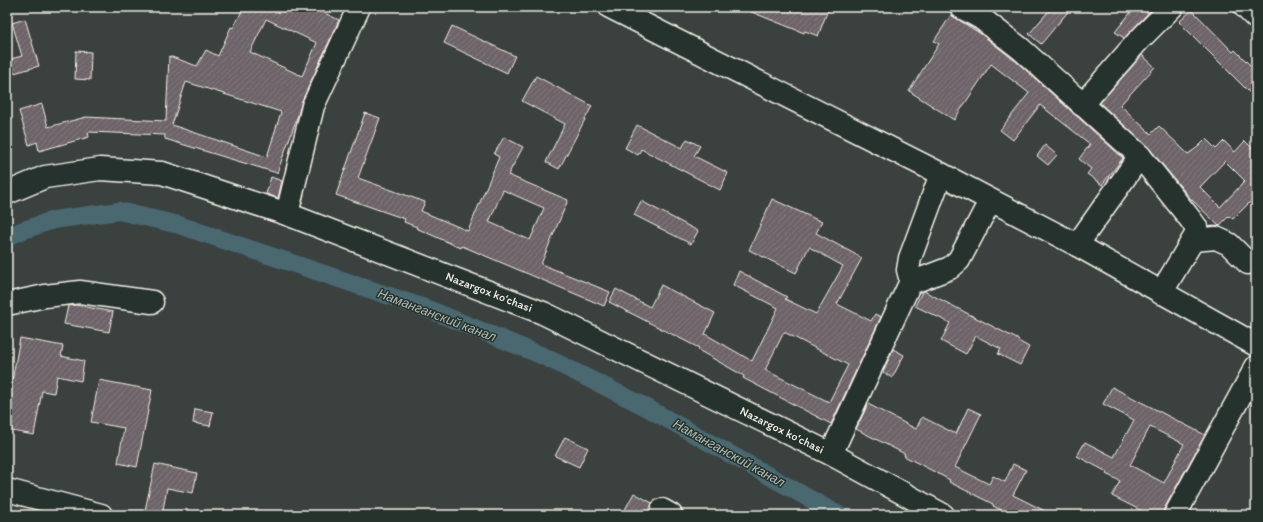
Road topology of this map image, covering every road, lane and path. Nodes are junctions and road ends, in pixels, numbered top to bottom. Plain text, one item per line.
1 (359, 7) edge
2 (611, 7) edge
3 (961, 7) edge
4 (1172, 7) edge
5 (1245, 7) edge
6 (1256, 18) edge
7 (1082, 105) junction
8 (1140, 156) junction
9 (941, 174) junction
10 (7, 193) edge
11 (990, 201) junction
12 (287, 214) junction
13 (1194, 240) junction
14 (1077, 245) junction
15 (1248, 263) dead end
16 (911, 281) junction
17 (1161, 293) junction
18 (152, 302) dead end
19 (7, 304) edge
20 (1256, 345) edge
21 (1256, 367) edge
22 (831, 454) junction
23 (7, 490) edge
24 (101, 515) edge
25 (943, 515) edge
26 (1175, 515) edge

1 - 12 street
2 - 9 street
3 - 7 street
4 - 7 street
5 - 6 street
7 - 8 street
8 - 13 street
8 - 14 street
9 - 11 street
9 - 16 street
10 - 12 street, Nazargox koʻchasi
11 - 14 street
11 - 16 street
12 - 22 street, Nazargox koʻchasi
13 - 15 street
13 - 17 street
14 - 17 street
16 - 22 street
17 - 20 street
18 - 19 street
21 - 26 street
22 - 25 street, Nazargox koʻchasi
23 - 24 street

